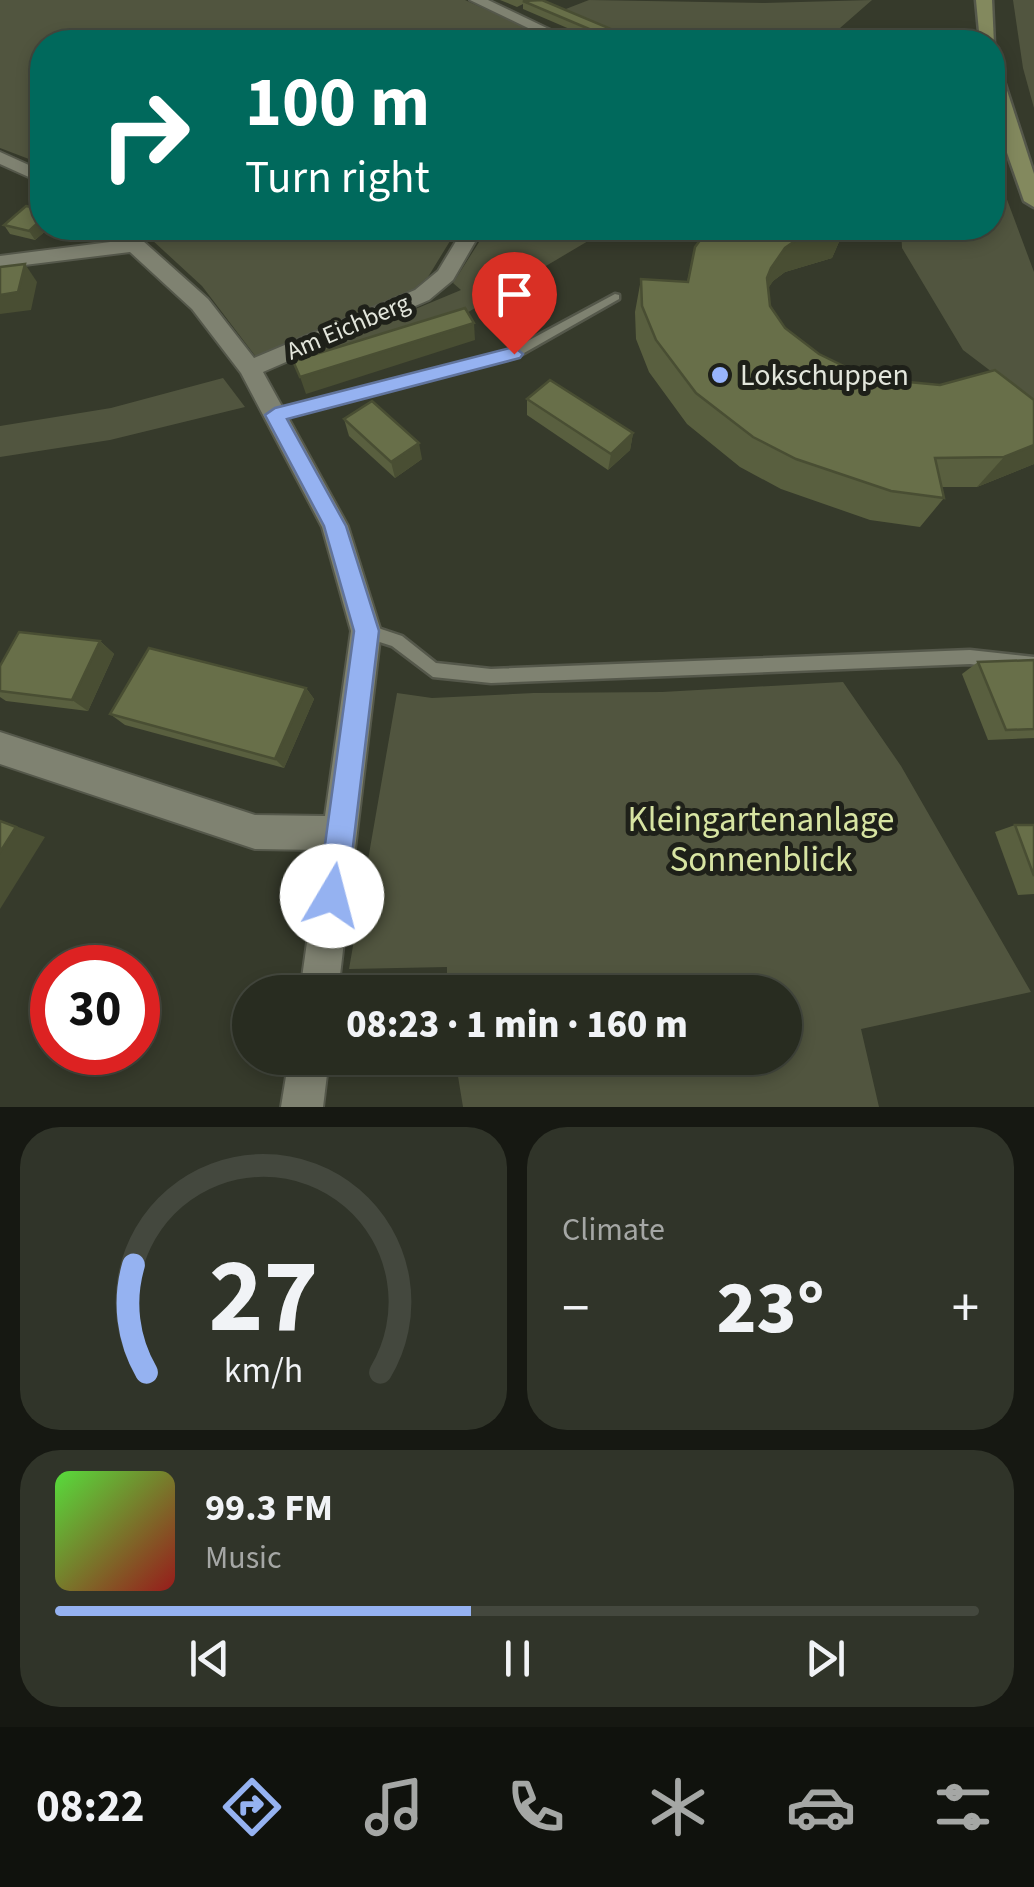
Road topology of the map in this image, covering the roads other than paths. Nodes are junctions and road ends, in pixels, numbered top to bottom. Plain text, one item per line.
1 (478, 0) edge
2 (984, 0) edge
3 (542, 30) edge
4 (987, 30) edge
5 (1005, 122) edge
6 (0, 157) edge
7 (30, 172) edge
8 (1034, 202) edge
9 (130, 240) edge
10 (467, 240) edge
11 (136, 245) junction
12 (0, 262) edge
13 (615, 297) dead end
14 (250, 369) junction
15 (275, 415) junction
16 (366, 631) junction
17 (1034, 664) edge
18 (0, 748) edge
19 (342, 832) junction
20 (321, 975) edge
21 (307, 1075) edge
22 (302, 1107) edge

1 - 3 street
2 - 4 main road
5 - 8 main road
6 - 7 street
9 - 11 street, Am Eichberg
10 - 14 street, Am Eichberg
11 - 12 street
11 - 14 street, Am Eichberg
13 - 15 lane
14 - 15 street, Am Eichberg
15 - 16 street, Am Eichberg
16 - 17 lane
16 - 19 street, Am Eichberg
18 - 19 street
19 - 20 street, Am Eichberg
21 - 22 street

